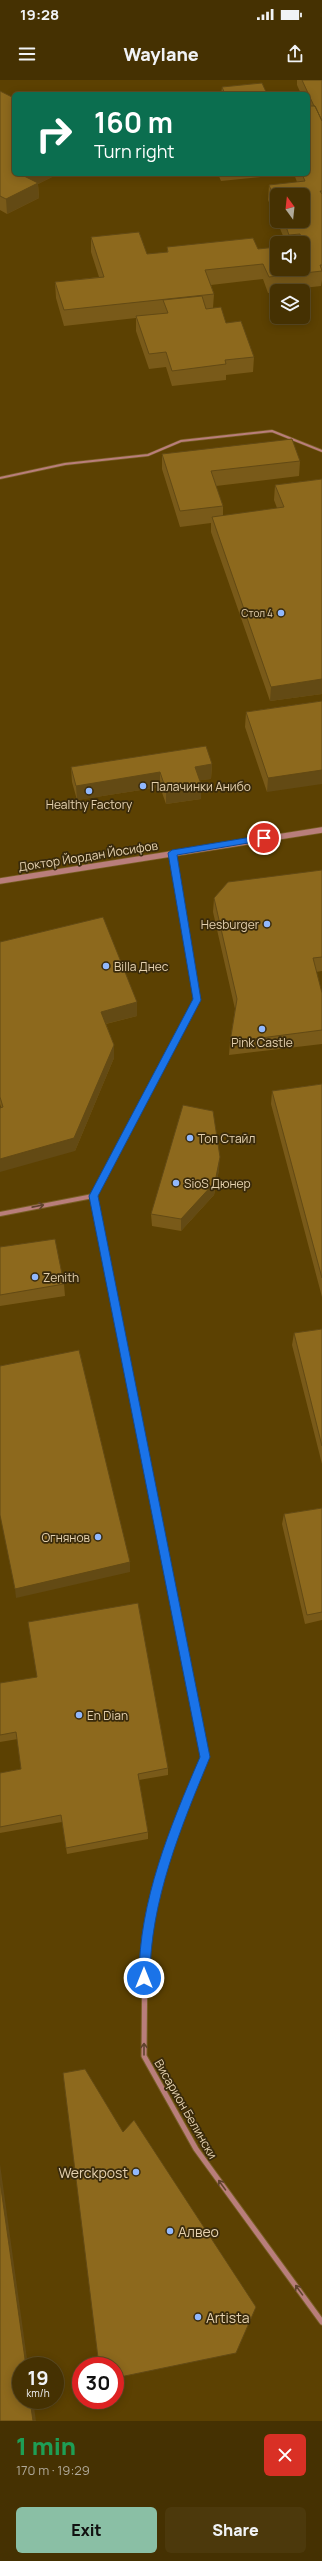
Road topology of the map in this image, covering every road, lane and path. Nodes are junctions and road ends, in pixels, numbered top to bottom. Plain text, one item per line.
1 (322, 451) edge
2 (0, 478) edge
3 (322, 830) edge
4 (172, 853) junction
5 (0, 881) edge
6 (93, 1196) junction
7 (0, 1214) edge
8 (322, 2322) edge

1 - 2 lane
3 - 4 street, Доктор Йордан Йосифов
4 - 5 street, Доктор Йордан Йосифов
4 - 6 street
7 -> 6 street
8 -> 6 street, Висарион Белински

